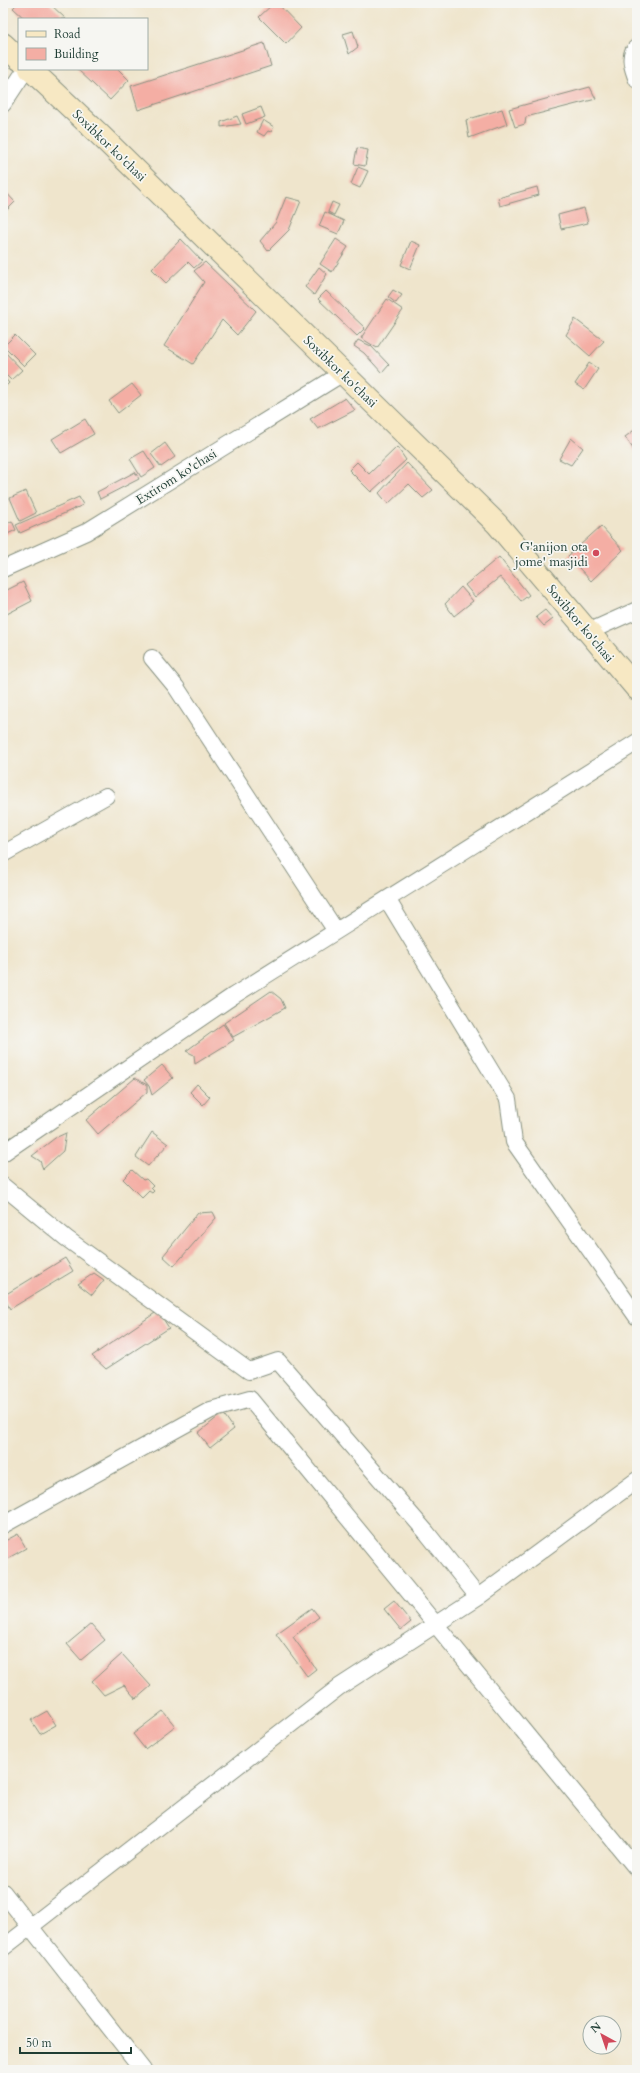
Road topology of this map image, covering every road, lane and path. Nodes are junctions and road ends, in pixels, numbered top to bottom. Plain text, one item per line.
1 (3, 44) edge
2 (637, 47) edge
3 (18, 58) edge
4 (25, 70) edge
5 (31, 70) edge
6 (637, 80) edge
7 (3, 104) edge
8 (343, 373) junction
9 (3, 569) edge
10 (637, 610) edge
11 (588, 632) junction
12 (152, 658) dead end
13 (637, 689) edge
14 (637, 742) edge
15 (106, 796) dead end
16 (3, 854) edge
17 (387, 899) junction
18 (336, 931) junction
19 (3, 1153) edge
20 (3, 1186) edge
21 (637, 1317) edge
22 (637, 1480) edge
23 (3, 1525) edge
24 (478, 1597) junction
25 (436, 1624) junction
26 (637, 1869) edge
27 (3, 1892) edge
28 (30, 1927) junction
29 (3, 1948) edge
30 (143, 2070) edge

1 - 3 main road
2 - 6 street
4 - 7 street
5 - 8 main road, Soxibkor ko'chasi
8 - 9 street, Extirom ko'chasi
8 - 11 main road, Soxibkor ko'chasi
10 - 11 street
11 - 13 main road, Soxibkor ko'chasi
12 - 18 street
14 - 17 street
15 - 16 street
17 - 18 street
17 - 21 street
18 - 19 street
20 - 24 street
22 - 24 street
23 - 25 street
24 - 25 street
25 - 26 street
25 - 28 street
27 - 28 street
28 - 29 street
28 - 30 street

